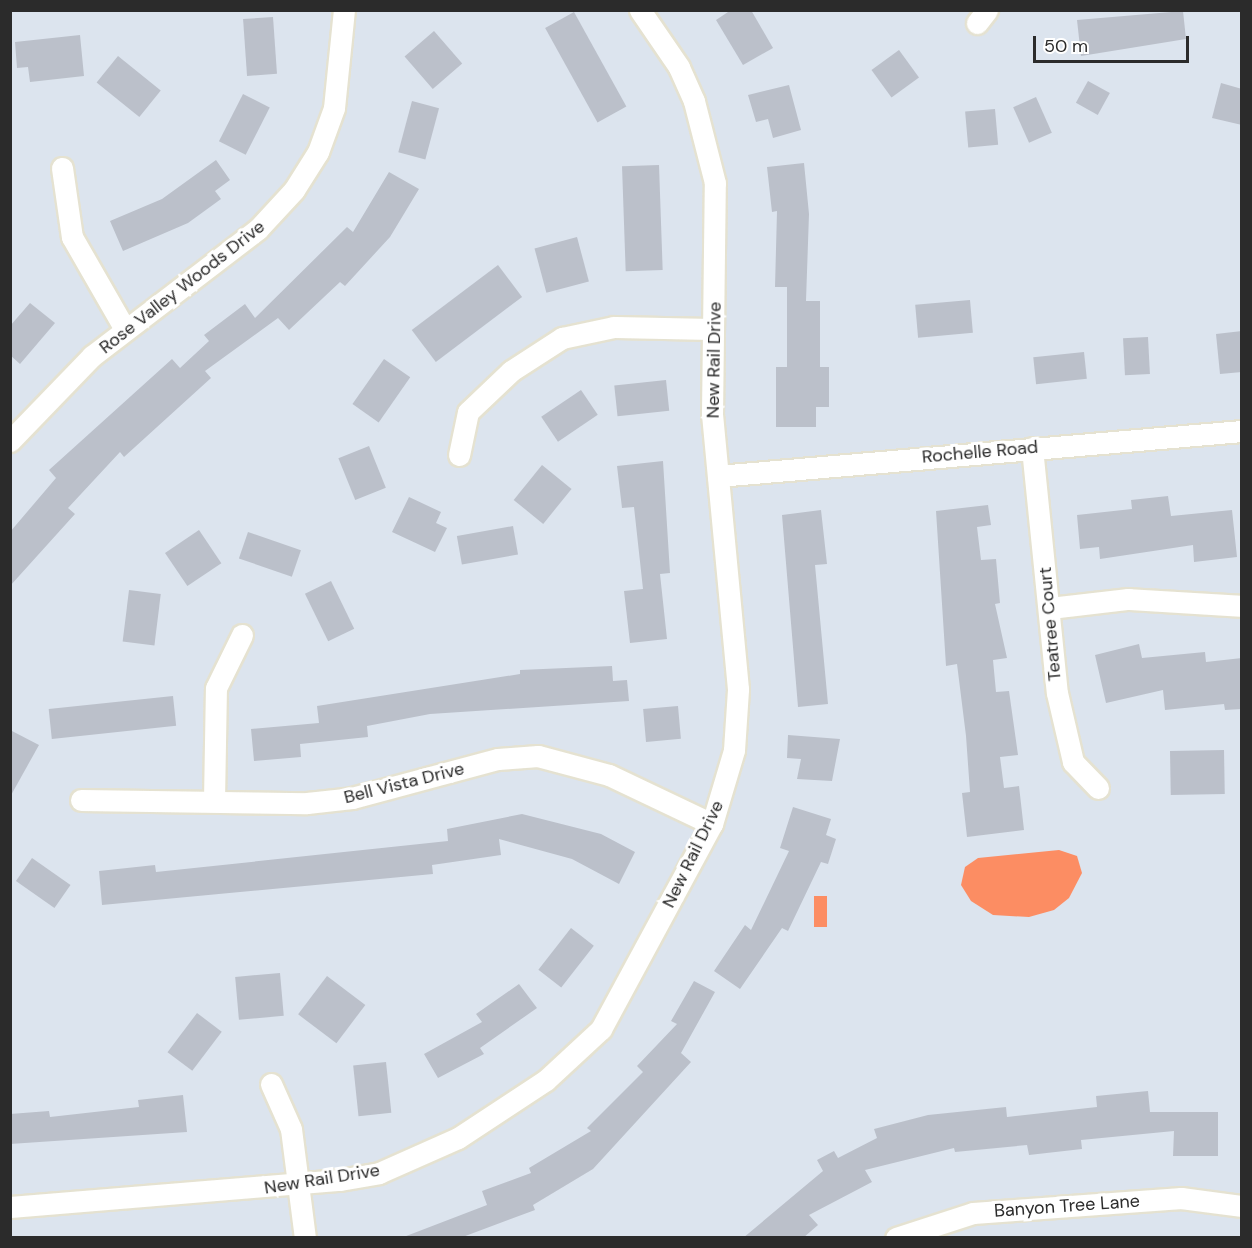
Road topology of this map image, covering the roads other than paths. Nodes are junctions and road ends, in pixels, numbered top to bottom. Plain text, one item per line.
1 (344, 10) edge
2 (640, 10) edge
3 (62, 168) dead end
4 (125, 329) junction
5 (713, 329) junction
6 (1242, 431) edge
7 (10, 441) edge
8 (1032, 448) junction
9 (459, 454) dead end
10 (718, 476) junction
11 (1242, 606) edge
12 (1050, 608) junction
13 (242, 635) dead end
14 (1098, 788) dead end
15 (81, 800) dead end
16 (214, 800) junction
17 (712, 824) junction
18 (271, 1084) dead end
19 (301, 1186) junction
20 (1242, 1206) edge
21 (10, 1207) edge
22 (305, 1238) edge
23 (896, 1238) edge

1 - 4 street, Rose Valley Woods Drive
2 - 5 street, New Rail Drive
3 - 4 street
4 - 7 street, Rose Valley Woods Drive
5 - 9 street
5 - 10 street, New Rail Drive
6 - 8 street, Rochelle Road
8 - 10 street, Rochelle Road
8 - 12 street, Teatree Court
10 - 17 street, New Rail Drive
11 - 12 street
12 - 14 street, Teatree Court
13 - 16 street
15 - 16 street, Bell Vista Drive
16 - 17 street, Bell Vista Drive
17 - 19 street, New Rail Drive
18 - 19 street
19 - 21 street, New Rail Drive
19 - 22 street
20 - 23 street, Banyon Tree Lane

